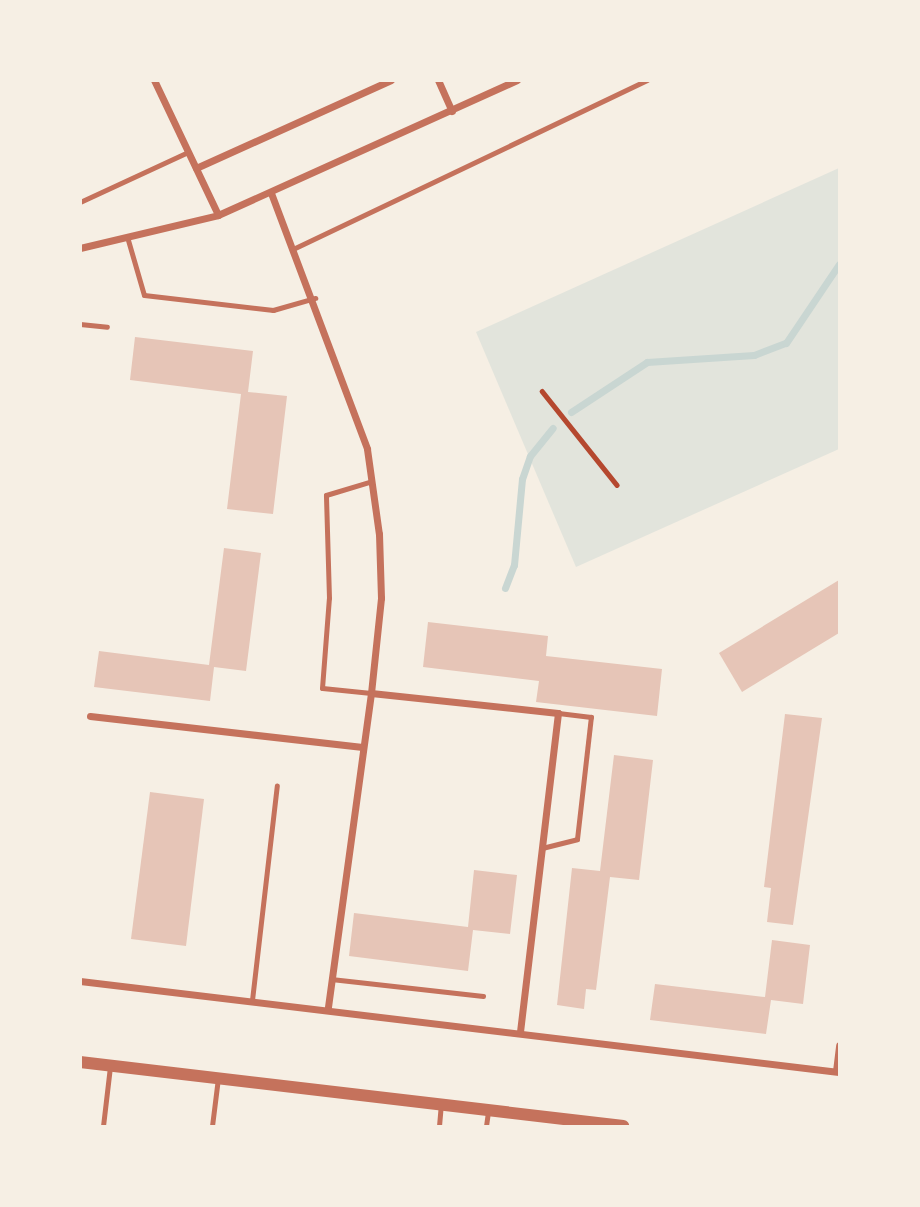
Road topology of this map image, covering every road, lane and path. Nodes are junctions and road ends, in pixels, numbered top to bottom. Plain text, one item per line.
1 (154, 80) edge
2 (391, 80) edge
3 (438, 80) edge
4 (517, 80) edge
5 (647, 80) edge
6 (452, 111) junction
7 (188, 152) junction
8 (196, 168) junction
9 (271, 193) junction
10 (80, 202) edge
11 (218, 215) junction
12 (128, 240) junction
13 (80, 248) edge
14 (295, 248) junction
15 (315, 298) junction
16 (80, 324) edge
17 (107, 327) dead end
18 (542, 391) dead end
19 (372, 481) junction
20 (617, 485) dead end
21 (371, 692) junction
22 (558, 713) junction
23 (90, 716) dead end
24 (360, 747) junction
25 (277, 785) dead end
26 (542, 848) junction
27 (331, 979) junction
28 (80, 981) edge
29 (483, 996) dead end
30 (252, 1000) junction
31 (328, 1008) junction
32 (520, 1032) junction
33 (839, 1045) edge
34 (80, 1062) edge
35 (110, 1066) junction
36 (838, 1072) edge
37 (218, 1078) junction
38 (441, 1105) junction
39 (488, 1110) junction
40 (103, 1126) edge
41 (212, 1126) edge
42 (439, 1126) edge
43 (486, 1126) edge
44 (623, 1126) edge

1 - 7 street
2 - 8 street
3 - 6 street
4 - 6 street
5 - 14 lane
6 - 9 street
7 - 8 street
7 - 10 lane
8 - 11 street
9 - 11 street
9 - 14 street
11 - 12 street
12 - 13 street
12 - 15 lane
14 - 15 street
15 - 19 street
16 - 17 lane
18 - 20 path
19 - 21 street
19 - 21 lane
21 - 22 street
21 - 24 street
22 - 26 street
22 - 26 lane
23 - 24 street
24 - 27 street
25 - 30 lane
26 - 32 street
27 - 29 lane
27 - 31 street
28 - 30 street
30 - 31 street
31 - 32 street
32 - 36 street
33 - 36 street
34 - 35 street
35 - 37 street
35 - 40 lane
37 - 38 street
37 - 41 lane
38 - 39 street
38 - 42 lane
39 - 43 lane
39 - 44 street

